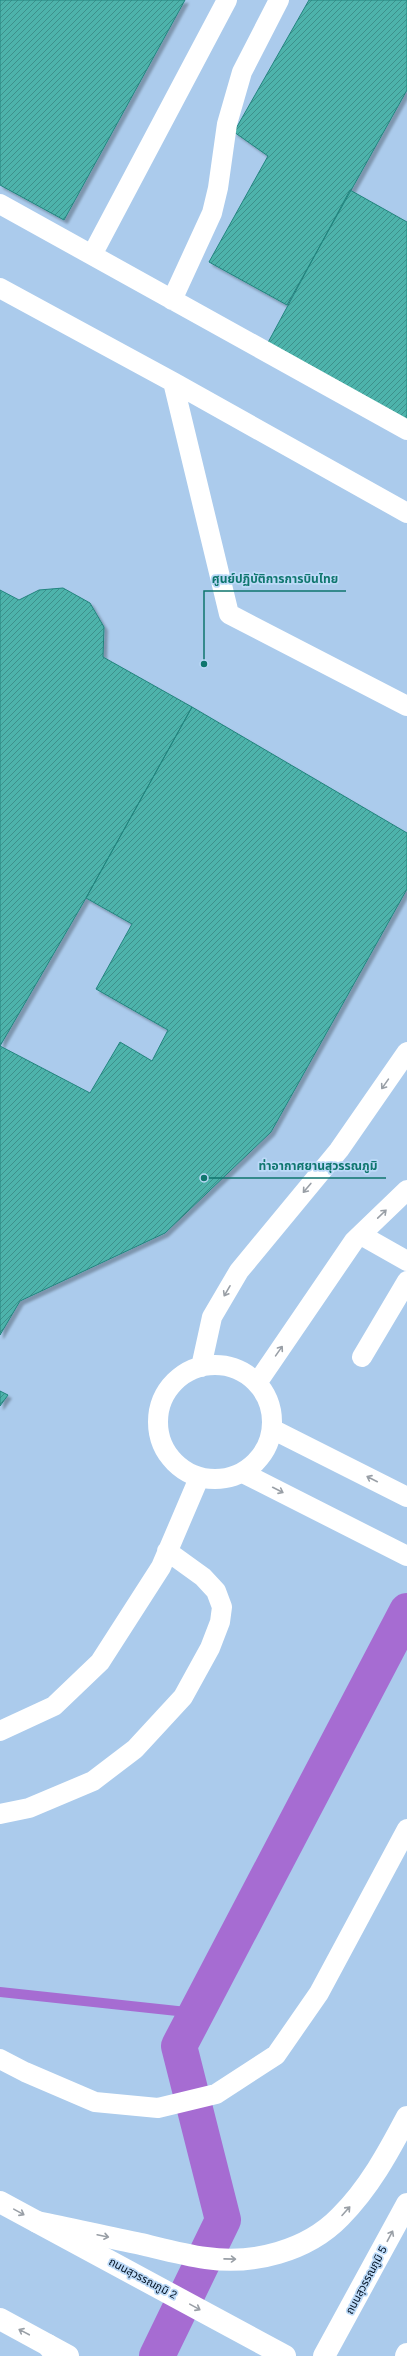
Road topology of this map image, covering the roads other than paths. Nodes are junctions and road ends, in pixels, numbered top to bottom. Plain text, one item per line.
1 (228, 0) edge
2 (279, 0) edge
3 (0, 204) edge
4 (92, 255) junction
5 (0, 288) edge
6 (172, 300) junction
7 (174, 382) junction
8 (407, 430) edge
9 (407, 513) edge
10 (407, 706) edge
11 (407, 1052) edge
12 (407, 1190) edge
13 (361, 1235) junction
14 (407, 1261) edge
15 (407, 1281) edge
16 (362, 1357) dead end
17 (201, 1367) junction
18 (257, 1383) junction
19 (272, 1429) junction
20 (243, 1473) junction
21 (199, 1478) junction
22 (407, 1497) edge
23 (167, 1551) junction
24 (407, 1556) edge
25 (0, 1731) edge
26 (0, 1814) edge
27 (407, 1829) edge
28 (0, 2059) edge
29 (407, 2117) edge
30 (0, 2202) edge
31 (407, 2204) edge
32 (37, 2222) junction
33 (0, 2319) edge
34 (52, 2351) edge
35 (68, 2356) edge
36 (285, 2356) edge
37 (324, 2356) edge

1 - 4 lane
2 - 6 lane
3 - 4 lane
4 - 6 lane
5 - 7 lane
6 - 8 lane
7 - 9 lane
7 - 10 lane
11 -> 17 lane
13 -> 12 lane
13 - 14 lane
18 -> 13 lane
15 - 16 lane
17 - 18 lane
17 - 21 lane
18 - 19 lane
19 - 20 lane
22 -> 19 lane
20 - 21 lane
20 -> 24 lane
21 - 23 lane
23 - 25 lane
23 - 26 lane
27 - 28 lane
32 -> 29 main road
30 -> 32 main road, ถนนสุวรรณภูมิ 2
37 -> 31 main road, ถนนสุวรรณภูมิ 5
32 -> 36 main road, ถนนสุวรรณภูมิ 2
34 -> 33 main road
34 - 35 main road

